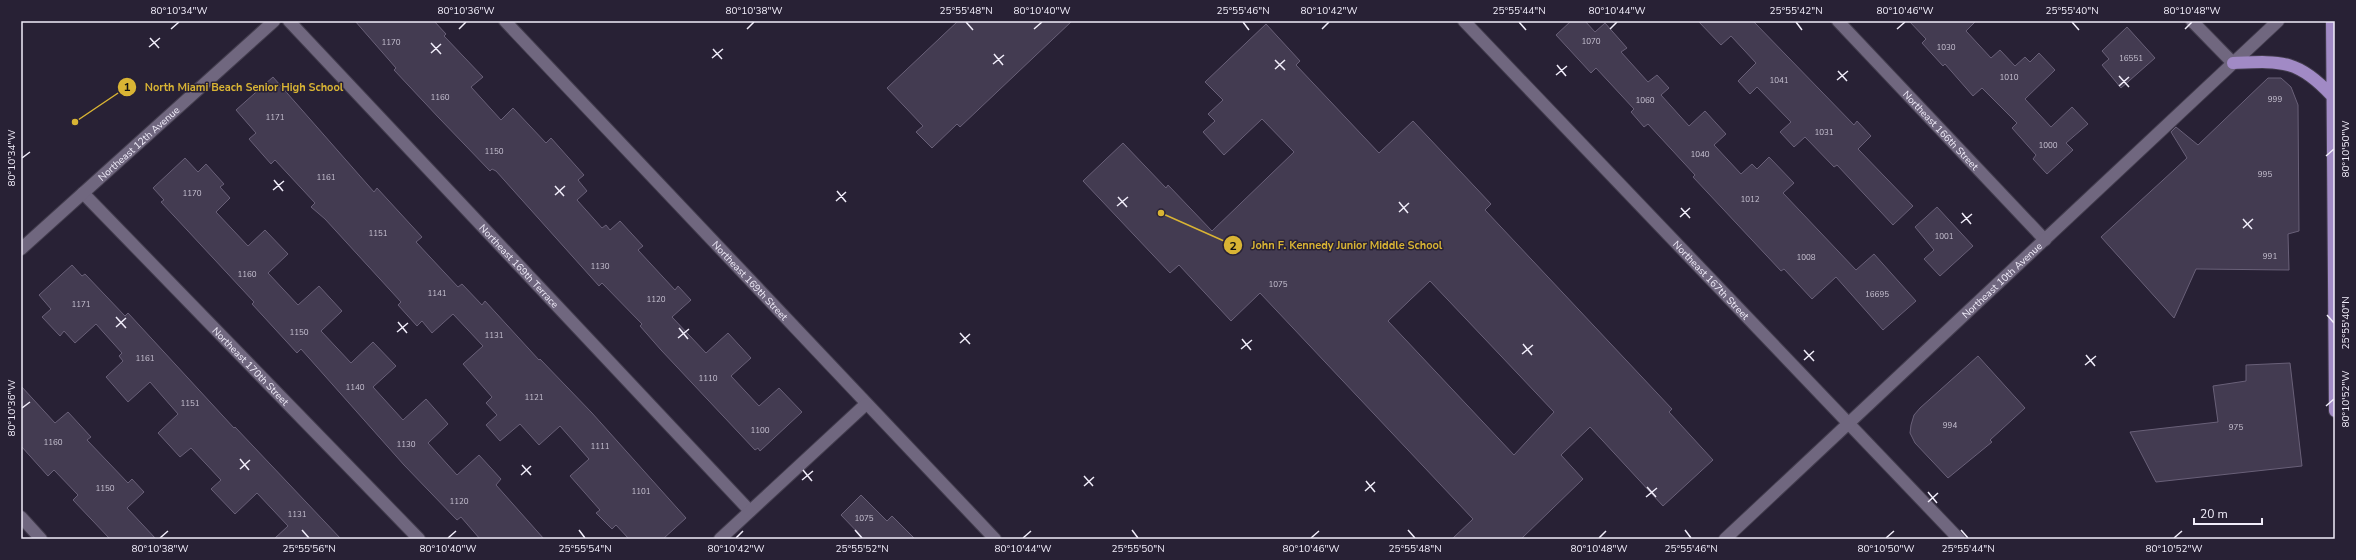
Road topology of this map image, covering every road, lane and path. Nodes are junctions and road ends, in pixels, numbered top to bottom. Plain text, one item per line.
1 (274, 21) edge
2 (289, 21) edge
3 (505, 21) edge
4 (1464, 21) edge
5 (1838, 21) edge
6 (2192, 21) edge
7 (2278, 21) edge
8 (2332, 21) edge
9 (2233, 63) junction
10 (2332, 96) junction
11 (83, 193) junction
12 (2045, 240) junction
13 (21, 249) edge
14 (866, 404) junction
15 (2335, 410) edge
16 (1849, 424) junction
17 (750, 511) junction
18 (21, 517) edge
19 (41, 539) edge
20 (419, 539) edge
21 (720, 539) edge
22 (995, 539) edge
23 (1725, 539) edge
24 (1959, 539) edge

1 - 11 street, Northeast 12th Avenue
2 - 17 street, Northeast 169th Terrace
3 - 14 street, Northeast 169th Street
4 - 16 street, Northeast 167th Street
5 - 12 street, Northeast 166th Street
6 - 9 street
7 - 9 street, Northeast 10th Avenue
8 - 10 main road
9 - 10 main road
9 - 12 street, Northeast 10th Avenue
10 - 15 main road
11 - 13 street, Northeast 12th Avenue
11 - 20 street, Northeast 170th Street
12 - 16 street, Northeast 10th Avenue
14 - 17 street
14 - 22 street, Northeast 169th Street
16 - 23 street, Northeast 10th Avenue
16 - 24 street, Northeast 167th Street
17 - 21 street
18 - 19 street

